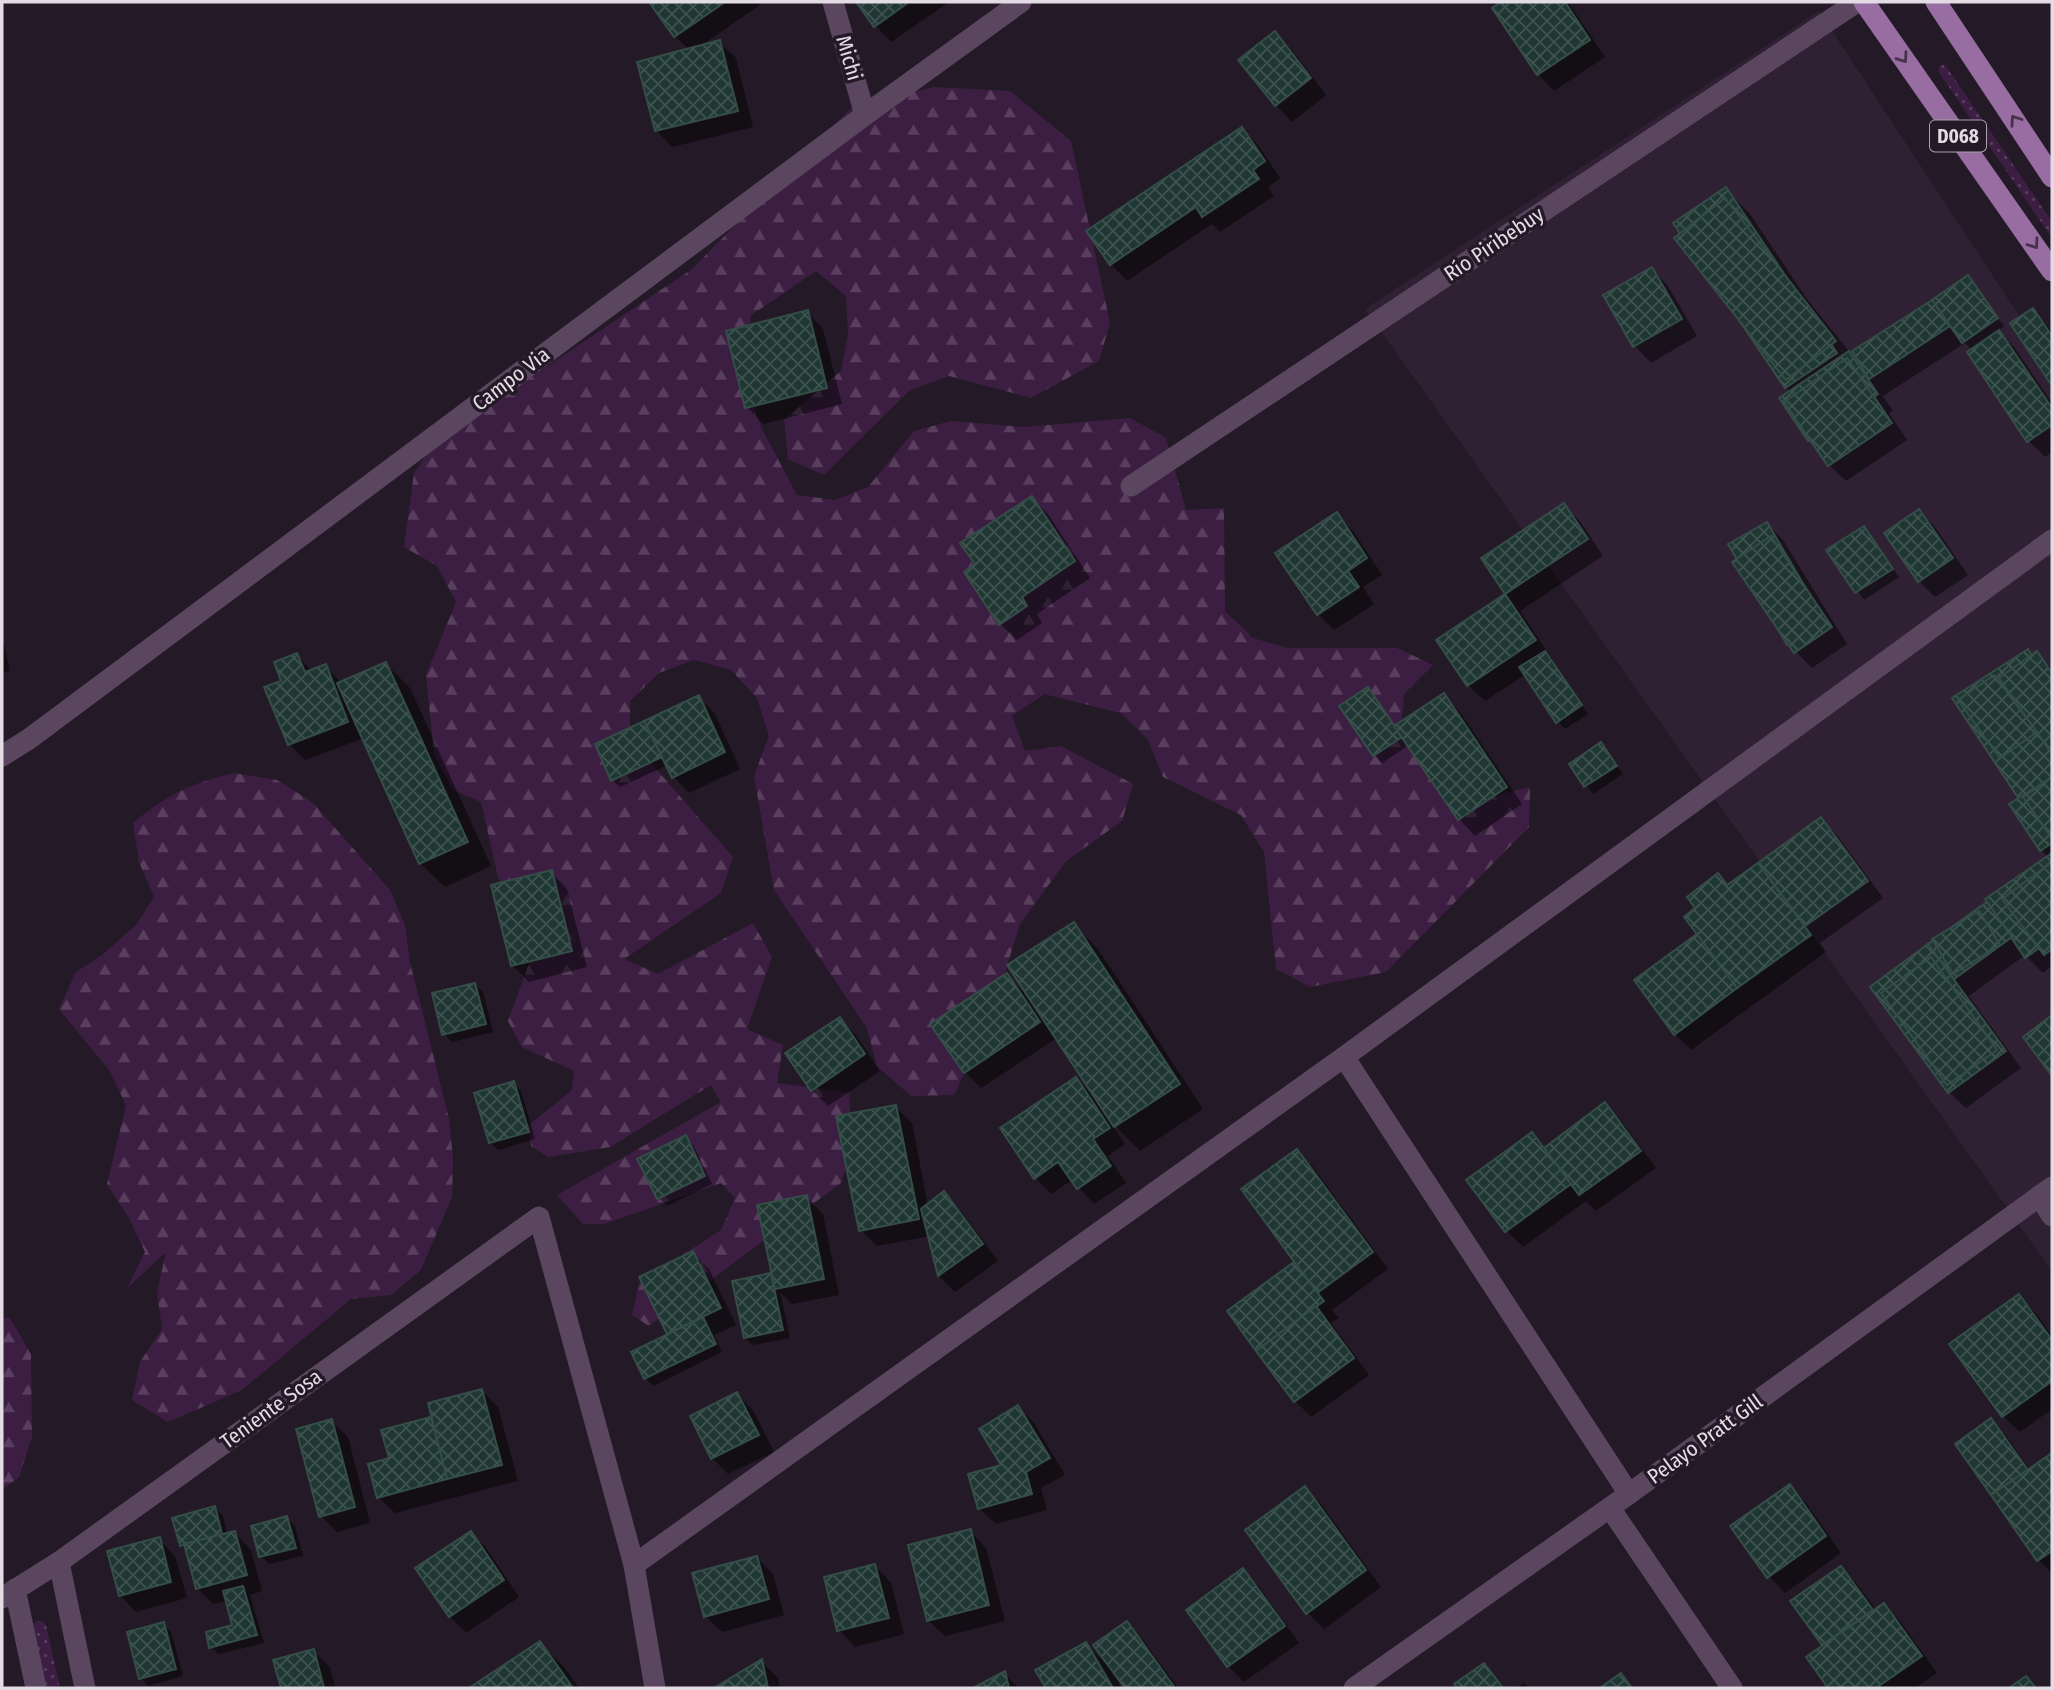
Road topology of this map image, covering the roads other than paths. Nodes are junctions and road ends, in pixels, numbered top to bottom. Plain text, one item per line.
1 (833, 2) edge
2 (1021, 2) edge
3 (1857, 2) edge
4 (1864, 2) edge
5 (1936, 2) edge
6 (865, 115) junction
7 (2052, 177) edge
8 (2052, 271) edge
9 (1131, 486) dead end
10 (2052, 540) edge
11 (2, 757) edge
12 (1344, 1057) junction
13 (2046, 1191) edge
14 (2052, 1216) edge
15 (1629, 1494) junction
16 (1610, 1508) junction
17 (59, 1562) junction
18 (634, 1565) junction
19 (8, 1594) edge
20 (36, 1688) edge
21 (85, 1688) edge
22 (655, 1688) edge
23 (1354, 1688) edge
24 (1732, 1688) edge

1 - 6 street, Michi
2 - 6 street, Campo Via
3 - 9 street, Río Piribebuy
4 -> 8 main road, D068
7 -> 5 main road, D068
6 - 11 street, Campo Via
10 - 12 street
12 - 15 street
12 - 18 street
13 - 14 street
13 - 15 street, Pelayo Pratt Gill
15 - 16 street, Pelayo Pratt Gill
16 - 23 street, Pelayo Pratt Gill
16 - 24 street
17 - 18 street, Teniente Sosa
17 - 19 street, Teniente Sosa
17 - 21 street
18 - 22 street
19 - 20 street

